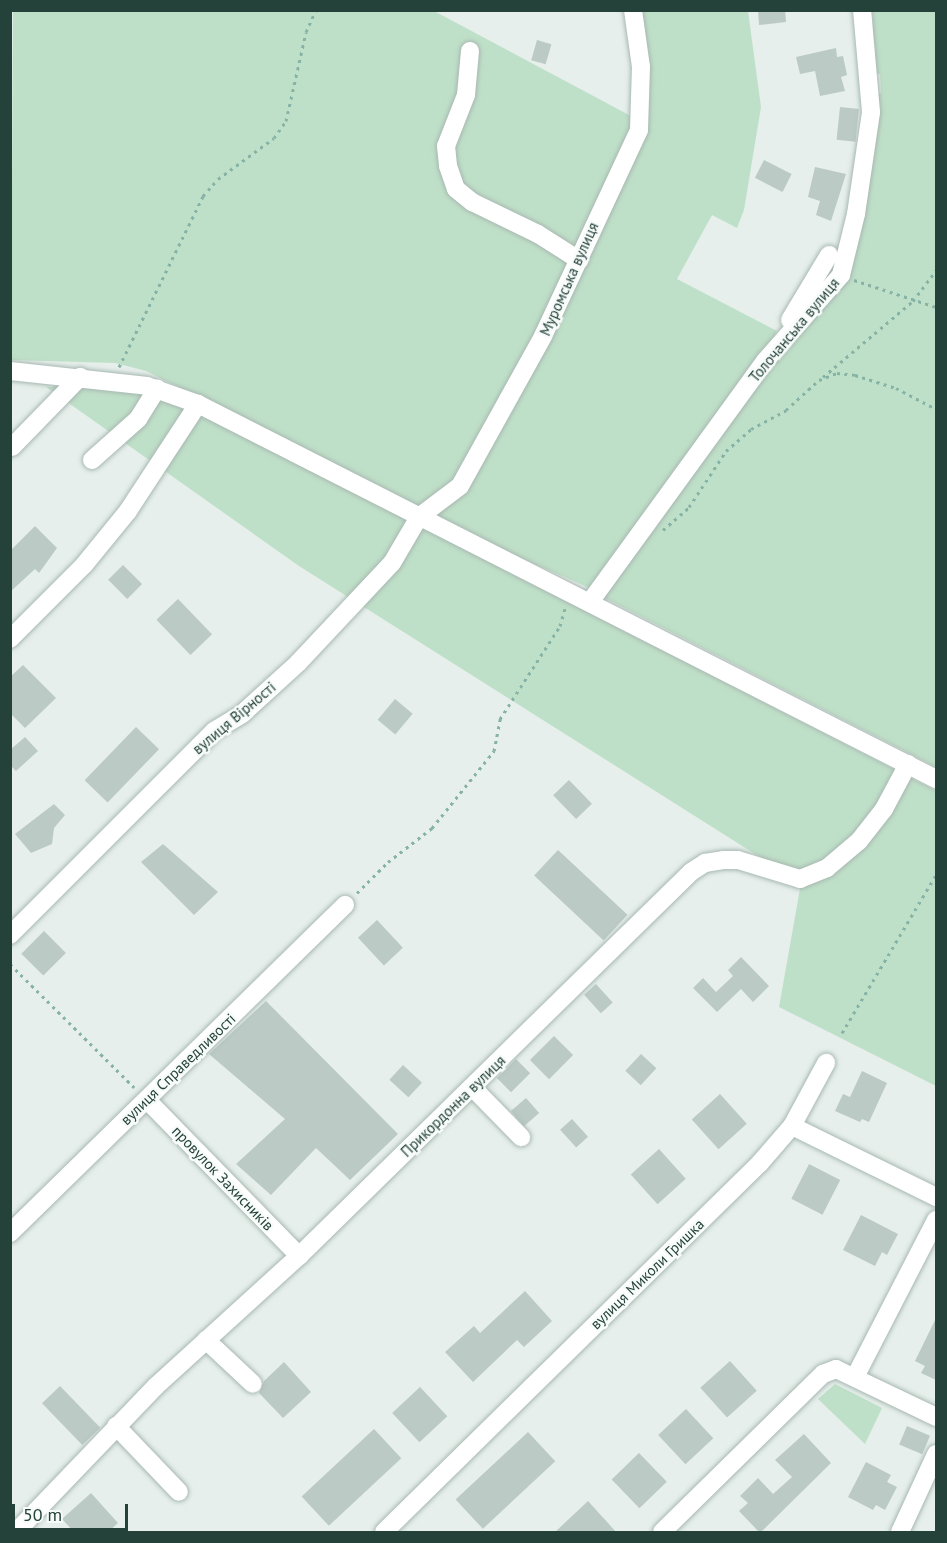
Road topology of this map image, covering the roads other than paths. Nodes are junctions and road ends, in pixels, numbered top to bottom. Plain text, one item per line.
1 (633, 10) edge
2 (862, 10) edge
3 (470, 51) dead end
4 (829, 255) dead end
5 (579, 260) junction
6 (765, 361) junction
7 (10, 371) edge
8 (80, 377) junction
9 (157, 389) junction
10 (198, 404) junction
11 (12, 447) edge
12 (92, 460) dead end
13 (419, 517) junction
14 (590, 602) junction
15 (10, 639) edge
16 (908, 764) junction
17 (936, 779) edge
18 (345, 905) road end
19 (10, 935) edge
20 (826, 1062) dead end
21 (473, 1088) junction
22 (147, 1100) junction
23 (792, 1126) junction
24 (521, 1137) dead end
25 (936, 1197) edge
26 (936, 1220) edge
27 (10, 1233) edge
28 (299, 1256) junction
29 (206, 1340) junction
30 (855, 1377) junction
31 (254, 1384) dead end
32 (936, 1417) edge
33 (116, 1426) junction
34 (936, 1454) edge
35 (179, 1492) dead end
36 (16, 1533) edge
37 (384, 1533) edge
38 (662, 1533) edge
39 (900, 1533) edge

1 - 5 street, Муромська вулиця
2 - 6 street, Толочанська вулиця
3 - 5 street
4 - 6 street
5 - 13 street, Муромська вулиця
6 - 14 street, Толочанська вулиця
7 - 8 street
8 - 9 street
8 - 11 street
9 - 10 street
9 - 12 street
10 - 13 street
10 - 15 street
13 - 14 street
13 - 19 street, вулиця Вірності
14 - 16 street
16 - 17 street
16 - 21 street, Прикордонна вулиця
18 - 22 street, вулиця Справедливості
20 - 23 street, вулиця Миколи Гришка
21 - 24 street
21 - 28 street, Прикордонна вулиця
22 - 27 street, вулиця Справедливості
22 - 28 street, провулок Захисників
23 - 25 street
23 - 37 street, вулиця Миколи Гришка
26 - 30 street
28 - 29 street, Прикордонна вулиця
29 - 31 street
29 - 33 street, Прикордонна вулиця
30 - 32 street
30 - 38 street
33 - 35 street
33 - 36 street, Прикордонна вулиця
34 - 39 street

